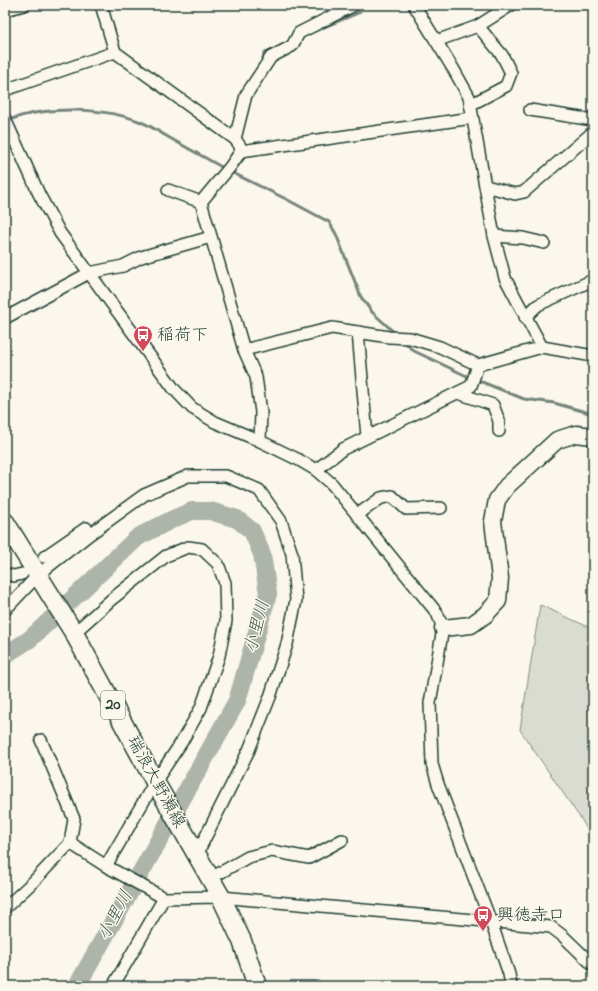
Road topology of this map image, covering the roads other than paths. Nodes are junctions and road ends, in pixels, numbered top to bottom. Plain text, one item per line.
1 (24, 5) edge
2 (101, 5) edge
3 (354, 5) edge
4 (414, 5) edge
5 (511, 5) edge
6 (5, 10) edge
7 (478, 26) junction
8 (436, 41) junction
9 (115, 52) junction
10 (5, 90) edge
11 (470, 105) junction
12 (530, 110) dead end
13 (472, 118) junction
14 (5, 120) edge
15 (593, 120) edge
16 (593, 132) edge
17 (235, 139) junction
18 (241, 151) junction
19 (486, 186) junction
20 (168, 190) dead end
21 (201, 202) junction
22 (494, 236) junction
23 (211, 237) junction
24 (544, 243) dead end
25 (89, 273) junction
26 (593, 280) edge
27 (525, 317) junction
28 (5, 318) edge
29 (358, 332) junction
30 (542, 347) junction
31 (244, 350) junction
32 (593, 356) edge
33 (478, 365) junction
34 (458, 392) junction
35 (499, 431) dead end
36 (593, 436) edge
37 (368, 437) junction
38 (260, 441) junction
39 (316, 470) junction
40 (441, 508) dead end
41 (357, 515) junction
42 (5, 522) edge
43 (90, 534) junction
44 (44, 557) dead end
45 (5, 574) edge
46 (34, 577) junction
47 (5, 610) edge
48 (71, 628) junction
49 (443, 628) junction
50 (41, 740) dead end
51 (156, 785) junction
52 (342, 840) dead end
53 (70, 844) junction
54 (195, 851) junction
55 (106, 866) junction
56 (210, 878) junction
57 (221, 897) junction
58 (164, 898) junction
59 (5, 908) edge
60 (491, 922) junction
61 (593, 965) edge
62 (113, 986) edge
63 (257, 986) edge
64 (511, 986) edge

1 - 6 street
2 - 9 street
3 - 17 street
4 - 8 street
5 - 7 street
7 - 8 street
7 - 11 street
8 - 11 street
9 - 10 street
9 - 17 street
11 - 13 street
12 - 15 street
13 - 18 street
13 - 19 street
14 - 25 street
16 - 19 street
17 - 18 street
18 - 21 street
19 - 22 street
20 - 21 street
21 - 23 street
22 - 24 street
22 - 27 street
23 - 25 street
23 - 31 street
25 - 28 street
25 - 38 street
26 - 27 street
27 - 30 street
29 - 31 street
29 - 33 street
29 - 37 street
30 - 32 street
30 - 33 street
31 - 38 street
33 - 34 street
34 - 35 street
34 - 37 street
36 - 49 street
37 - 39 street
38 - 39 street
39 - 41 street
40 - 41 street
41 - 49 street
42 - 46 main road, 瑞浪大野瀬線 / 20
43 - 44 street
43 - 46 street
43 - 54 street
45 - 46 street
46 - 47 street
46 - 48 main road, 瑞浪大野瀬線 / 20
48 - 51 main road, 瑞浪大野瀬線 / 20
48 - 51 street
49 - 60 street
50 - 53 street
51 - 54 main road, 瑞浪大野瀬線 / 20
51 - 55 street
52 - 56 street
53 - 55 street
53 - 59 street
54 - 56 main road, 瑞浪大野瀬線 / 20
55 - 58 street
56 - 57 main road, 瑞浪大野瀬線 / 20
57 - 58 street
57 - 60 street
57 - 63 main road, 瑞浪大野瀬線 / 20
58 - 62 street
60 - 61 street
60 - 64 street

